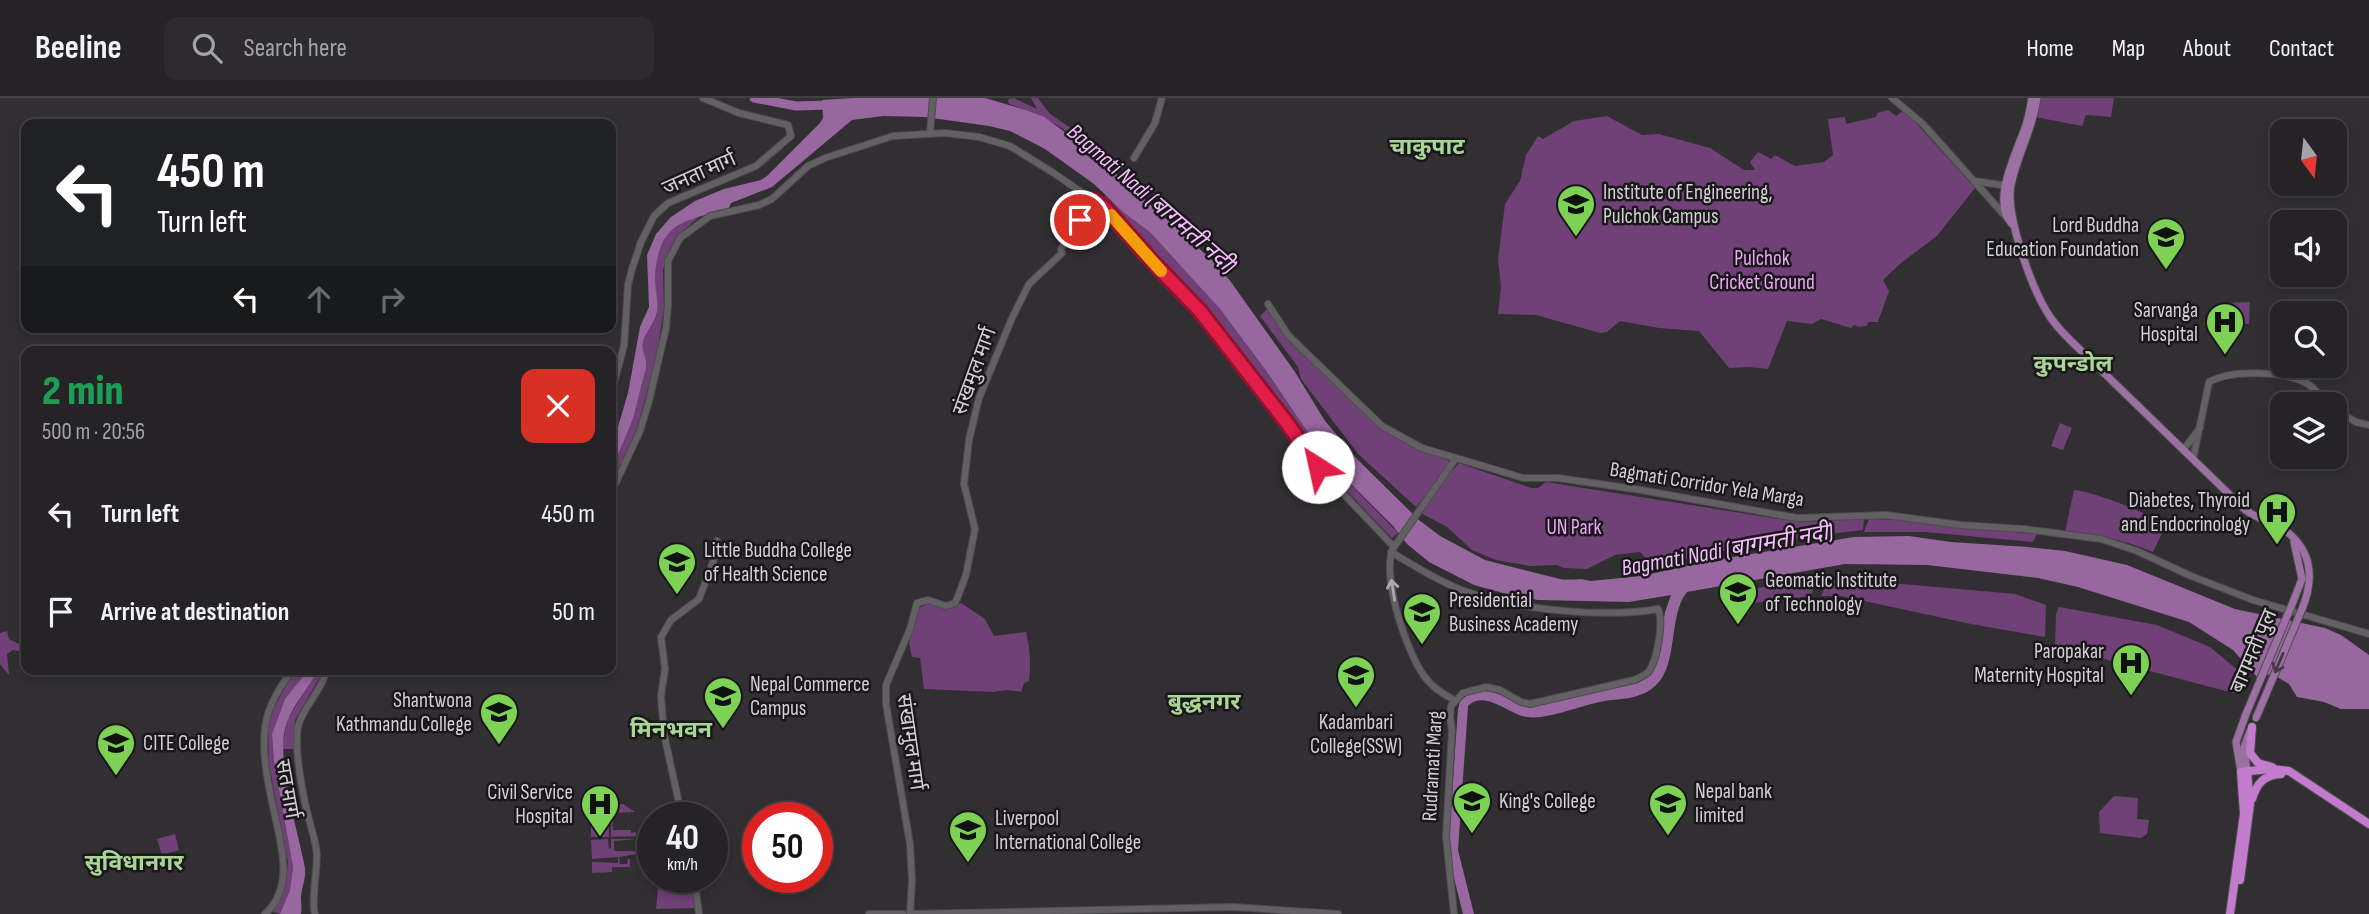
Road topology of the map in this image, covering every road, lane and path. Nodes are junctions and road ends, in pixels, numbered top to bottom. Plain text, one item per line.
1 (703, 98) edge
2 (933, 98) edge
3 (1161, 98) edge
4 (1892, 98) edge
5 (2032, 98) edge
6 (2037, 98) edge
7 (930, 133) junction
8 (1134, 158) dead end
9 (1973, 180) junction
10 (2008, 186) junction
11 (1094, 200) junction
12 (2010, 221) junction
13 (1268, 304) dead end
14 (616, 376) edge
15 (2318, 392) edge
16 (2347, 417) edge
17 (2369, 425) edge
18 (2201, 426) junction
19 (2188, 454) junction
20 (1456, 458) junction
21 (616, 482) edge
22 (968, 498) joint
23 (2289, 535) junction
24 (717, 541) dead end
25 (1394, 547) junction
26 (2369, 635) edge
27 (289, 675) edge
28 (325, 675) edge
29 (1454, 700) junction
30 (2252, 727) junction
31 (2281, 772) junction
32 (2244, 774) junction
33 (679, 802) edge
34 (2248, 804) junction
35 (2369, 824) edge
36 (2369, 829) edge
37 (696, 893) edge
38 (265, 914) edge
39 (315, 914) edge
40 (699, 914) edge
41 (869, 914) edge
42 (903, 914) edge
43 (910, 914) edge
44 (1338, 914) edge
45 (1454, 914) edge
46 (2232, 914) edge

1 - 14 main road, जनता मार्ग
2 - 7 main road
3 - 8 main road
4 - 9 main road
5 - 10 main road
6 - 10 main road
7 - 11 main road
7 - 21 main road
9 - 10 main road
9 - 12 main road
10 - 12 main road
11 - 22 main road, संखमुल मार्ग
11 - 25 main road
12 - 19 main road
13 - 20 main road, Bagmati Corridor Yela Marga
15 - 18 main road
16 - 17 main road
18 - 19 main road
18 - 19 main road
19 - 23 main road
20 - 25 main road
20 - 26 main road, Bagmati Corridor Yela Marga
22 - 43 main road, संखामुल मार्ग
23 -> 30 main road, बागमती पुल, bridge
23 - 32 main road, बागमती पुल, bridge
24 - 33 main road
29 -> 25 main road
25 - 29 main road, Rudramati Marg
27 - 38 main road, सत मार्ग
28 - 39 main road
29 - 45 main road, Rudramati Marg
30 - 31 highway
30 - 32 main road, बागमती पुल
31 - 32 highway
31 - 34 highway
31 - 35 highway
31 - 36 highway
32 - 34 highway
34 - 46 highway
37 - 40 main road
41 - 42 main road
43 - 44 main road

